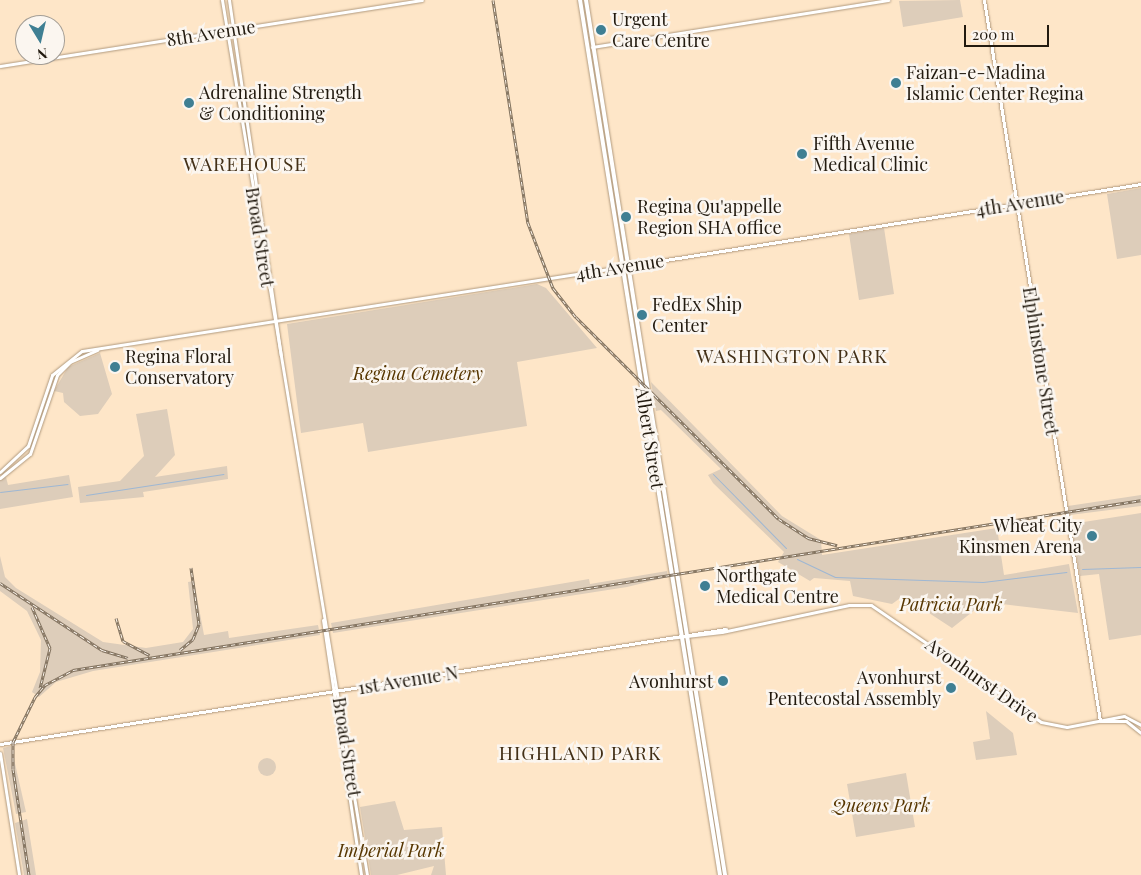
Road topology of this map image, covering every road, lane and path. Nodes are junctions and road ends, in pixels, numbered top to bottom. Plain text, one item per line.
1 (222, 0) edge
2 (229, 0) edge
3 (422, 0) edge
4 (580, 0) edge
5 (586, 0) edge
6 (888, 0) edge
7 (984, 0) edge
8 (227, 30) junction
9 (233, 30) junction
10 (593, 47) junction
11 (588, 48) junction
12 (0, 66) edge
13 (1141, 184) edge
14 (1016, 204) junction
15 (625, 266) junction
16 (279, 319) junction
17 (273, 320) junction
18 (100, 349) junction
19 (281, 355) junction
20 (0, 472) edge
21 (0, 478) edge
22 (323, 620) junction
23 (687, 636) junction
24 (682, 637) junction
25 (338, 691) junction
26 (332, 692) junction
27 (1100, 721) junction
28 (1141, 724) edge
29 (1141, 732) edge
30 (0, 744) edge
31 (0, 753) edge
32 (19, 875) edge
33 (362, 875) edge
34 (368, 875) edge
35 (720, 875) edge
36 (725, 875) edge

1 - 8 street, Broad Street
2 - 9 street, Broad Street
3 - 9 street, 8th Avenue
4 - 11 main road, Albert Street
5 - 10 main road, Albert Street
6 - 10 street
7 - 14 street, Elphinstone Street
8 - 9 street, 8th Avenue
8 - 12 street, 8th Avenue
8 - 17 street, Broad Street
9 - 16 street, Broad Street
10 - 11 street
10 - 15 main road, Albert Street
11 - 15 main road, Albert Street
13 - 14 street, 4th Avenue
14 - 15 street, 4th Avenue
14 - 27 street, Elphinstone Street
15 - 16 street, 4th Avenue
15 - 23 main road, Albert Street
15 - 24 main road, Albert Street
16 - 17 street, 4th Avenue
16 - 19 street, Broad Street
17 - 18 street, 4th Avenue
17 - 19 street, Broad Street
18 - 20 street
18 - 21 street
19 - 22 street, Broad Street
22 - 25 street, Broad Street
22 - 26 street, Broad Street
23 - 24 street, Avonhurst Drive
23 - 27 street, Avonhurst Drive
23 - 36 main road, Albert Street
24 - 25 street, 1st Avenue N
24 - 35 main road, Albert Street
25 - 26 street, 1st Avenue N
25 - 34 street, Broad Street
26 - 30 street, 1st Avenue N
26 - 33 street, Broad Street
27 - 28 street, Avonhurst Drive
27 - 29 street, Avonhurst Drive
31 - 32 street

